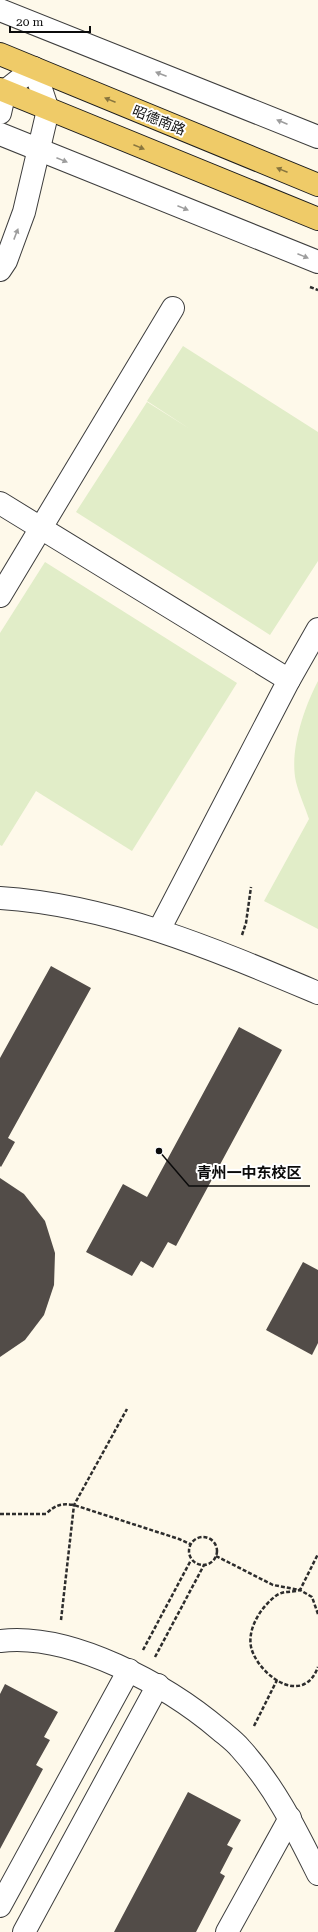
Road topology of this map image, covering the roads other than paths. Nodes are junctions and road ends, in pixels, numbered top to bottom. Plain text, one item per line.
1 (0, 10) edge
2 (0, 54) edge
3 (34, 68) junction
4 (2, 90) edge
5 (48, 110) junction
6 (0, 113) edge
7 (0, 134) edge
8 (318, 137) edge
9 (39, 150) junction
10 (318, 185) edge
11 (318, 219) edge
12 (318, 262) edge
13 (0, 270) edge
14 (173, 308) dead end
15 (0, 503) edge
16 (42, 528) junction
17 (0, 596) edge
18 (318, 629) edge
19 (289, 680) junction
20 (0, 898) edge
21 (159, 930) junction
22 (318, 993) edge
23 (0, 1641) edge
24 (129, 1670) junction
25 (158, 1685) junction
26 (290, 1818) junction
27 (318, 1874) edge
28 (0, 1906) edge
29 (24, 1932) edge
30 (227, 1932) edge

8 -> 1 street
2 - 3 main road, 昭德南路
3 - 4 street
3 - 5 street
10 -> 3 main road, 昭德南路
4 - 5 main road
4 - 6 street
5 - 9 street
5 -> 11 main road
7 - 9 street
9 -> 12 street
13 -> 9 street
14 - 16 street
15 - 16 street
16 - 17 street
16 - 19 street
18 - 19 street
19 - 21 street
20 - 21 street
21 - 22 street
23 - 24 street
24 - 25 street
24 - 28 street
25 - 26 street
25 - 29 street
26 - 27 street
26 - 30 street

